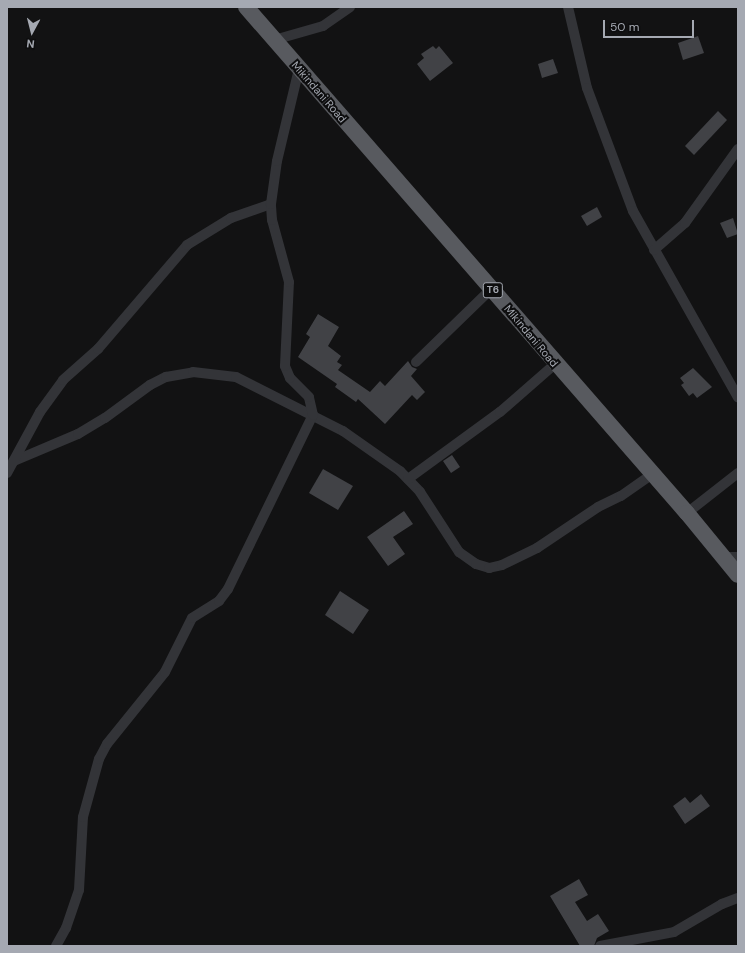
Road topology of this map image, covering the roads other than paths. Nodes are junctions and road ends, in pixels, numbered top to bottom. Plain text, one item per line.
1 (246, 7) edge
2 (350, 7) edge
3 (571, 10) edge
4 (274, 40) junction
5 (299, 69) junction
6 (738, 149) edge
7 (271, 204) junction
8 (654, 250) junction
9 (491, 289) junction
10 (416, 362) dead end
11 (555, 364) junction
12 (738, 397) edge
13 (313, 415) junction
14 (14, 461) junction
15 (7, 472) edge
16 (738, 473) edge
17 (653, 474) junction
18 (408, 479) junction
19 (687, 513) junction
20 (730, 557) edge
21 (738, 575) edge
22 (738, 898) edge
23 (56, 946) edge
24 (600, 946) edge

1 - 4 highway, Mikindani Road / T6
2 - 4 street
3 - 8 street
4 - 5 highway, Mikindani Road / T6
5 - 7 street
5 - 9 highway, Mikindani Road / T6
6 - 8 street
7 - 13 street
7 - 14 street
8 - 12 street
9 - 10 street
9 - 11 highway, Mikindani Road / T6
11 - 17 highway, Mikindani Road / T6
11 - 18 street
13 - 14 street
13 - 18 street
13 - 23 street
14 - 15 street
16 - 19 street
17 - 18 street
17 - 19 highway, Mikindani Road / T6
19 - 20 highway, Mikindani Road / T6
20 - 21 highway, Mikindani Road / T6
22 - 24 street

